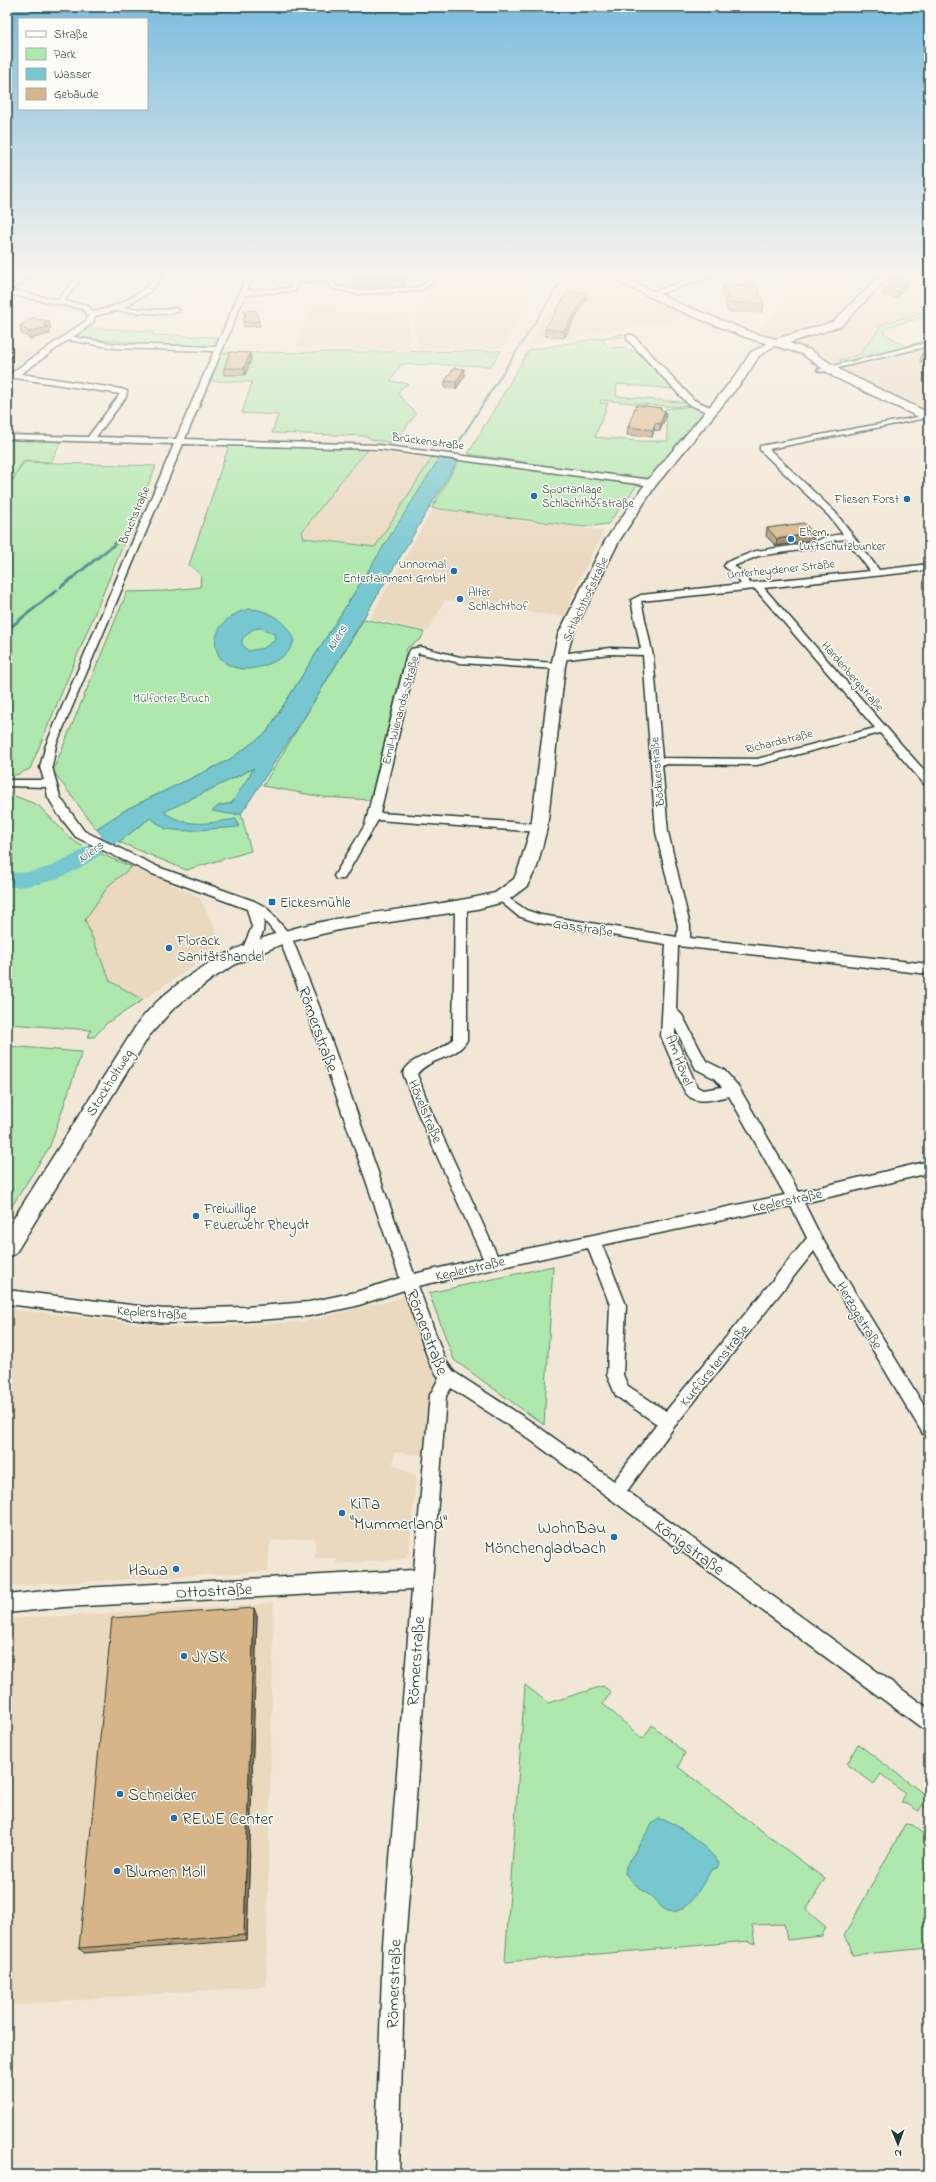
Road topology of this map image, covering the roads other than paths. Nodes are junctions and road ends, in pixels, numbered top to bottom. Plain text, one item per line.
1 (207, 377) edge
2 (667, 377) edge
3 (739, 377) edge
4 (843, 377) edge
5 (10, 378) edge
6 (712, 411) junction
7 (925, 418) edge
8 (7, 437) edge
9 (90, 439) junction
10 (180, 441) junction
11 (652, 483) junction
12 (849, 536) junction
13 (929, 568) edge
14 (876, 572) junction
15 (752, 586) junction
16 (636, 600) joint
17 (646, 652) junction
18 (559, 662) junction
19 (882, 730) junction
20 (656, 761) junction
21 (46, 767) joint
22 (7, 783) edge
23 (929, 783) edge
24 (50, 784) junction
25 (374, 816) junction
26 (539, 828) junction
27 (340, 876) dead end
28 (501, 897) junction
29 (250, 904) junction
30 (460, 907) junction
31 (285, 936) junction
32 (677, 941) junction
33 (248, 950) junction
34 (929, 969) edge
35 (670, 1011) junction
36 (733, 1090) junction
37 (929, 1167) edge
38 (795, 1199) junction
39 (815, 1239) junction
40 (593, 1241) junction
41 (7, 1248) edge
42 (494, 1262) junction
43 (408, 1282) junction
44 (7, 1297) edge
45 (448, 1377) junction
46 (668, 1422) junction
47 (929, 1429) edge
48 (615, 1493) junction
49 (422, 1579) junction
50 (7, 1604) edge
51 (929, 1721) edge
52 (387, 2175) edge

1 - 10 street, Bruchstraße
2 - 6 street
3 - 6 main road, Schlachthofstraße
4 - 7 main road
5 - 9 street
6 - 11 main road, Schlachthofstraße
7 - 12 street
8 - 9 street, Brückenstraße
9 - 10 street, Brückenstraße
10 - 11 street, Brückenstraße
10 - 21 street, Bruchstraße
11 - 18 main road, Schlachthofstraße
12 - 14 street
12 - 15 street, Hardenbergstraße
13 - 14 street, Unterheydener Straße
14 - 15 street, Unterheydener Straße
15 - 16 street, Unterheydener Straße
15 - 19 street, Hardenbergstraße
16 - 17 street, Bödikerstraße
17 - 18 street, Emil-Wienands-Straße
17 - 20 street, Bödikerstraße
18 - 25 street, Emil-Wienands-Straße
18 - 26 main road, Schlachthofstraße
19 - 20 street, Richardstraße
19 - 23 street, Hardenbergstraße
20 - 32 street, Bödikerstraße
21 - 24 street, Römerstraße
22 - 24 street
24 - 29 street, Römerstraße
25 - 26 street
25 - 27 street, Emil-Wienands-Straße
26 - 28 main road, Schlachthofstraße
28 - 30 main road
28 - 32 street, Gasstraße
29 - 31 street, Römerstraße
29 - 33 street
30 - 31 main road
30 - 42 street, Hövelstraße
31 - 33 main road
31 - 43 street, Römerstraße
32 - 34 street, Gasstraße
32 - 35 street, Am Hövel
33 - 41 main road, Stockholtweg
35 - 36 street, Am Hövel
35 - 36 street, Am Hövel
36 - 38 street, Am Hövel
37 - 38 street, Keplerstraße
38 - 39 street, Herzogstraße
38 - 40 street, Keplerstraße
39 - 46 street, Kurfürstenstraße
39 - 47 street, Herzogstraße
40 - 42 street, Keplerstraße
40 - 46 street
42 - 43 street, Keplerstraße
43 - 44 street, Keplerstraße
43 - 45 street, Römerstraße
45 - 48 street, Königstraße
45 - 49 street, Römerstraße
46 - 48 street, Kurfürstenstraße
48 - 51 street, Königstraße
49 - 50 street, Ottostraße
49 - 52 street, Römerstraße

